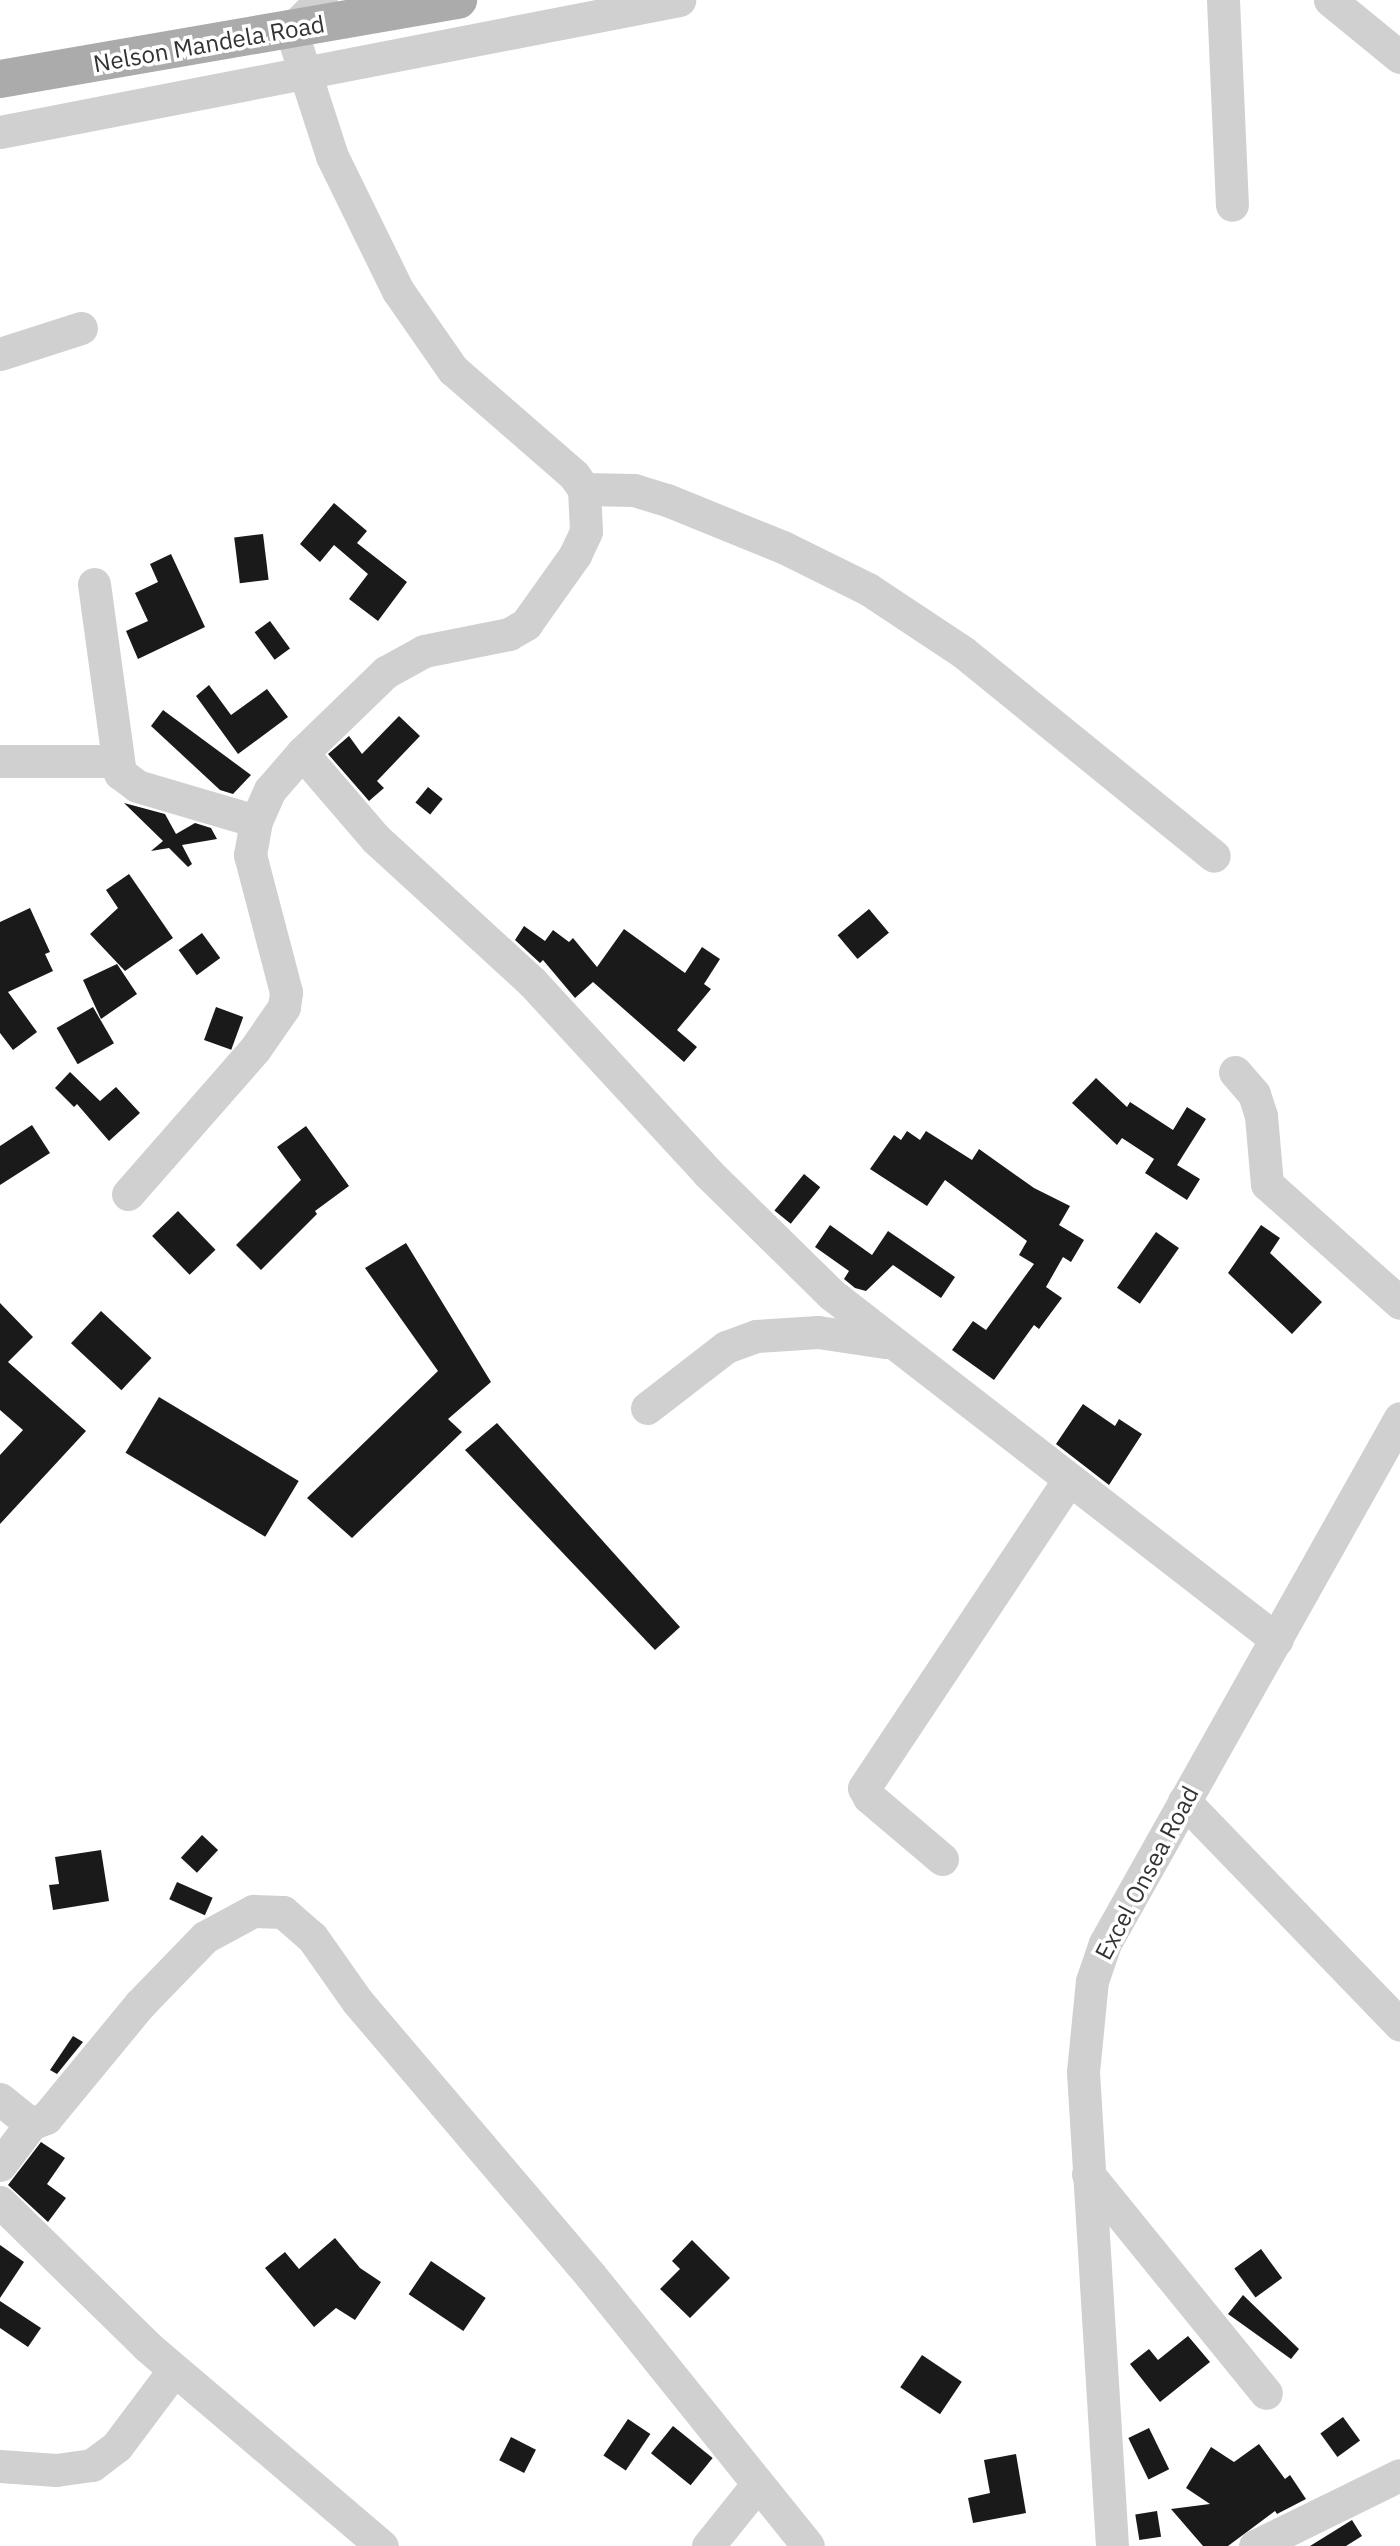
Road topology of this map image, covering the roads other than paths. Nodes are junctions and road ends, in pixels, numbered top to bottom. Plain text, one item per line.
1 (321, 0) edge
2 (458, 0) edge
3 (679, 0) edge
4 (1223, 0) edge
5 (1330, 0) edge
6 (291, 30) junction
7 (1400, 57) edge
8 (304, 73) junction
9 (0, 79) edge
10 (0, 132) edge
11 (1232, 205) dead end
12 (81, 328) dead end
13 (0, 354) edge
14 (584, 489) junction
15 (93, 584) dead end
16 (302, 753) junction
17 (0, 761) edge
18 (116, 761) junction
19 (256, 821) junction
20 (1214, 856) dead end
21 (1235, 1072) dead end
22 (128, 1194) dead end
23 (1400, 1303) edge
24 (889, 1342) junction
25 (647, 1408) dead end
26 (1400, 1418) edge
27 (1069, 1480) junction
28 (1277, 1640) junction
29 (1184, 1801) junction
30 (942, 1859) dead end
31 (1400, 2025) edge
32 (0, 2099) edge
33 (31, 2124) junction
34 (0, 2165) edge
35 (1088, 2174) junction
36 (0, 2202) edge
37 (174, 2371) junction
38 (1266, 2393) dead end
39 (0, 2466) edge
40 (1400, 2475) edge
41 (757, 2485) junction
42 (382, 2546) edge
43 (708, 2546) edge
44 (808, 2546) edge
45 (1112, 2546) edge
46 (1255, 2546) edge

1 - 6 street
2 - 6 main road, Nelson Mandela Road
3 - 8 street
4 - 11 street
5 - 7 street
6 - 8 street
6 - 9 main road, Nelson Mandela Road
8 - 10 street
8 - 14 street
12 - 13 street
14 - 16 street
14 - 20 street
15 - 18 street
16 - 19 street
16 - 24 street
17 - 18 street
18 - 19 street
19 - 22 street
21 - 23 street
24 - 25 street
24 - 27 street
26 - 28 street, Excel Onsea Road
27 - 28 street
27 - 30 street
28 - 29 street, Excel Onsea Road
29 - 31 street
29 - 35 street, Excel Onsea Road
32 - 33 street
33 - 34 street
33 - 41 street
35 - 38 street
35 - 45 street, Excel Onsea Road
36 - 37 street
37 - 39 street
37 - 42 street
40 - 46 street
41 - 43 street
41 - 44 street

